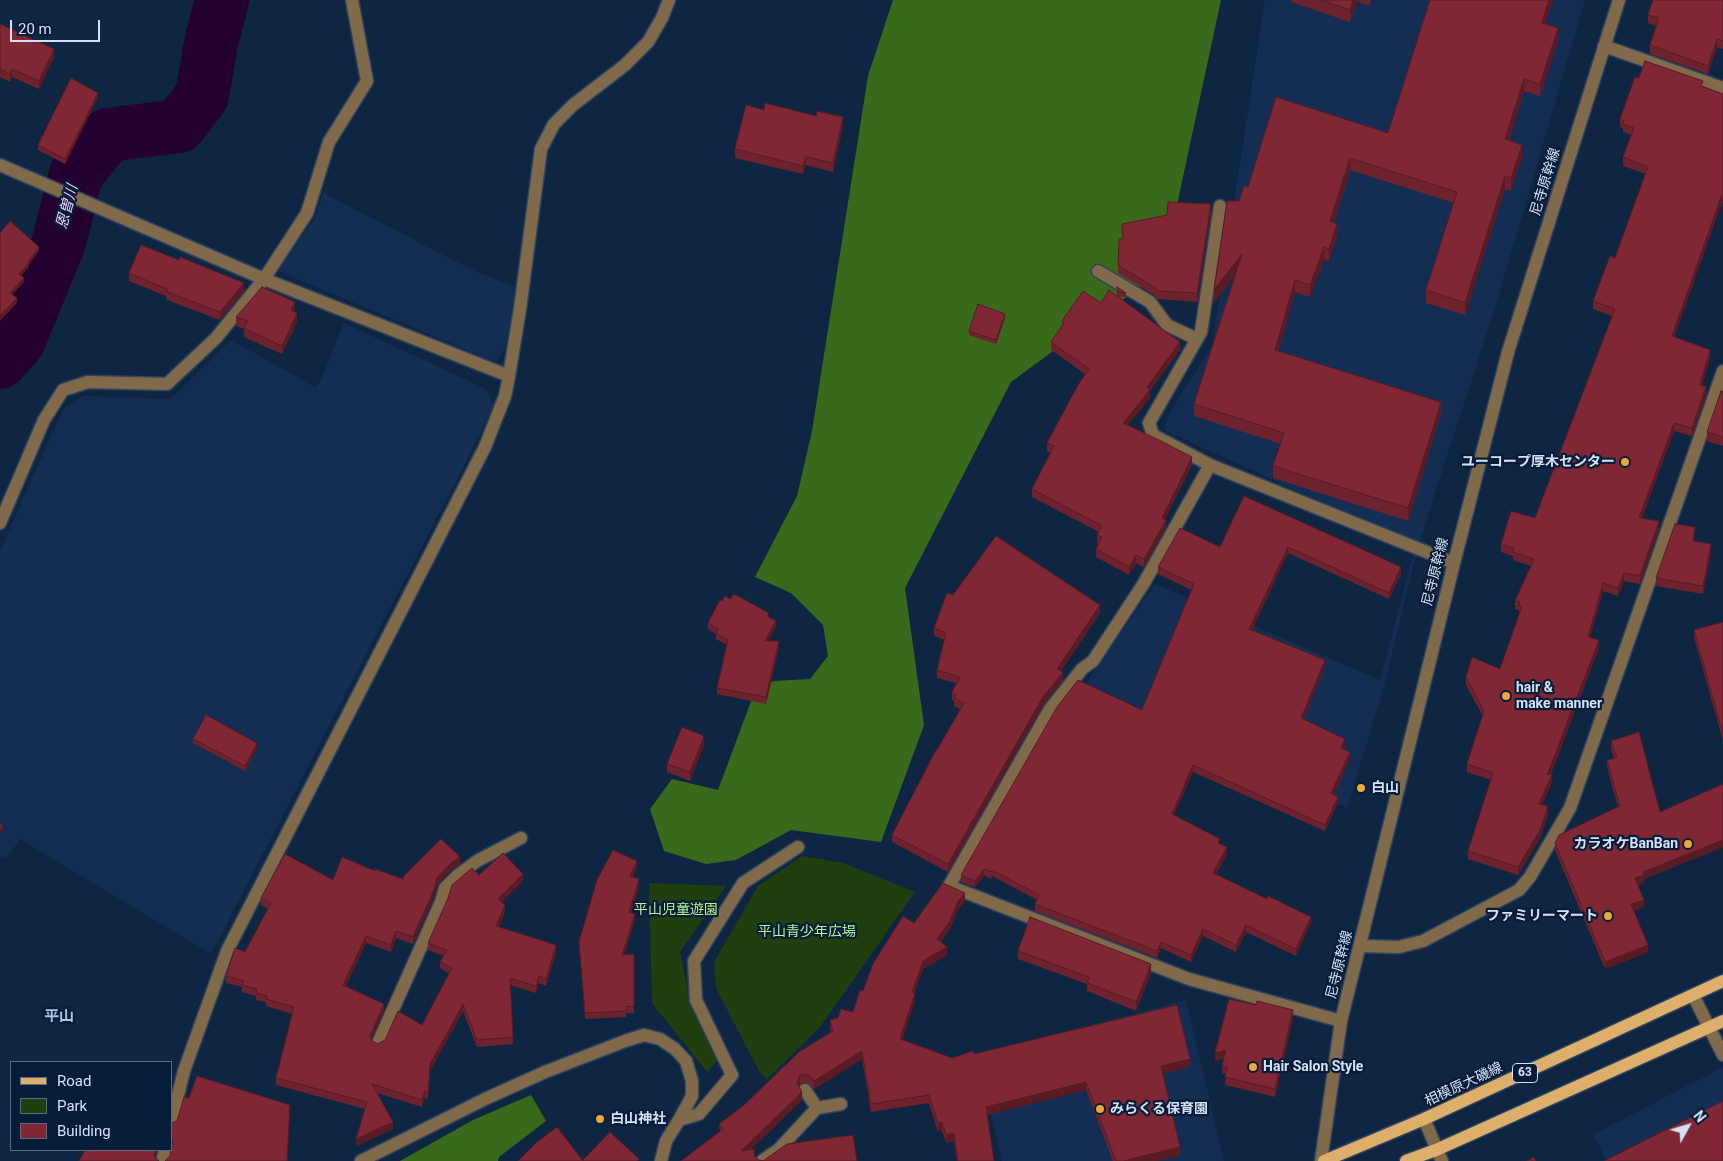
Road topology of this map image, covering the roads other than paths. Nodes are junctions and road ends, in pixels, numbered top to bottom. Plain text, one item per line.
1 (352, 0) edge
2 (669, 0) edge
3 (1619, 0) edge
4 (1604, 46) junction
5 (1723, 88) edge
6 (0, 166) edge
7 (1220, 206) dead end
8 (1098, 271) dead end
9 (264, 279) junction
10 (1198, 339) junction
11 (1723, 371) edge
12 (510, 376) junction
13 (1210, 465) junction
14 (0, 523) edge
15 (1454, 563) junction
16 (521, 838) dead end
17 (798, 847) dead end
18 (1360, 946) junction
19 (1723, 981) edge
20 (1693, 995) junction
21 (1723, 1021) edge
22 (1341, 1022) junction
23 (1708, 1027) junction
24 (378, 1043) edge
25 (1723, 1055) edge
26 (805, 1090) edge
27 (841, 1104) dead end
28 (818, 1108) junction
29 (172, 1119) edge
30 (1424, 1119) junction
31 (679, 1120) junction
32 (1439, 1155) edge
33 (360, 1161) edge
34 (661, 1161) edge
35 (762, 1161) edge
36 (1322, 1161) edge
37 (1406, 1161) edge

1 - 9 street
2 - 12 street
3 - 4 street, 尼寺原幹線
4 - 5 street
4 - 15 street, 尼寺原幹線
6 - 9 street
7 - 10 street
8 - 10 street
9 - 12 street
9 - 14 street
10 - 13 street
11 - 18 street
12 - 29 street
13 - 15 street
13 - 22 street
15 - 18 street, 尼寺原幹線
16 - 24 street
17 - 31 street
18 - 22 street, 尼寺原幹線
19 - 20 main road, 相模原大磯線 / 63
20 - 23 street
20 - 30 main road, 相模原大磯線 / 63
21 - 23 main road, 63
22 - 36 street, 尼寺原幹線
23 - 25 street
23 - 32 main road, 63
26 - 28 street
27 - 28 street
28 - 35 street
30 - 32 street
30 - 36 main road, 相模原大磯線 / 63
31 - 33 street
31 - 34 street
32 - 37 main road, 63

